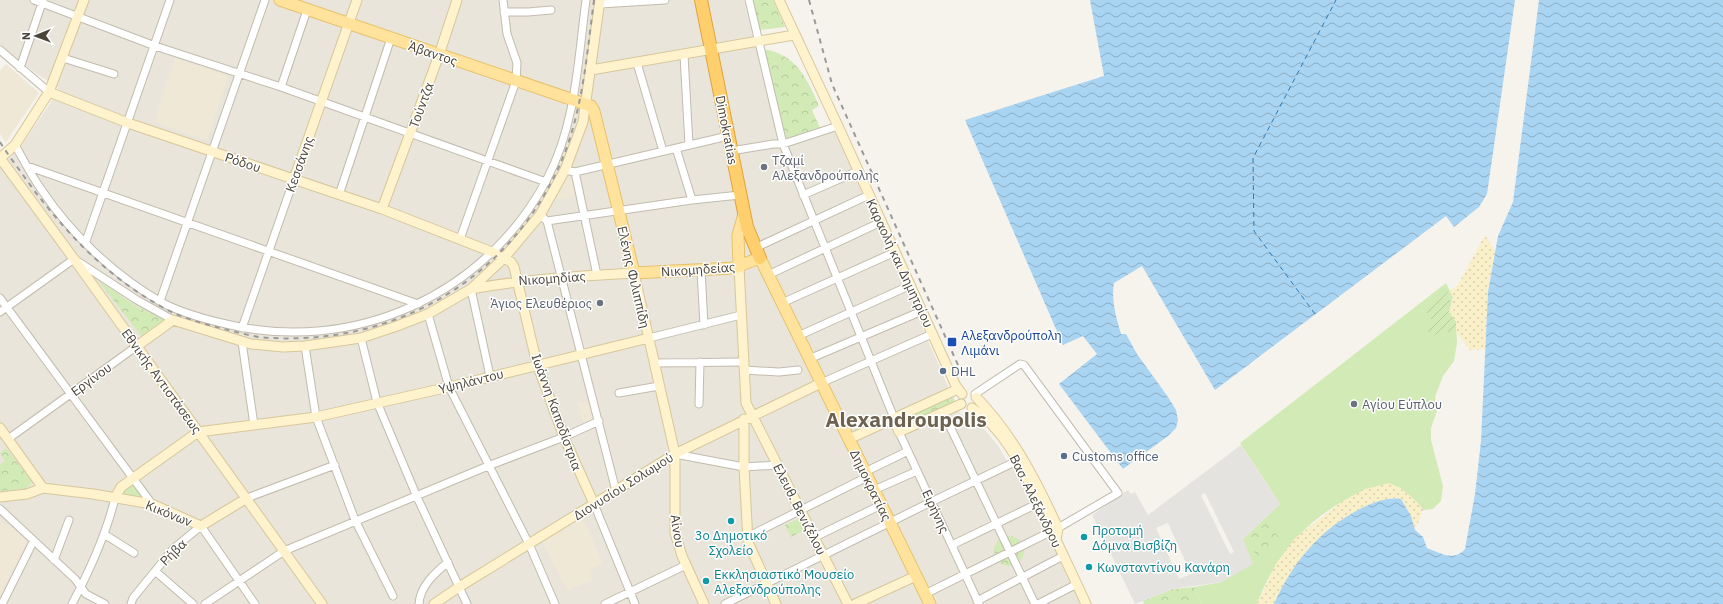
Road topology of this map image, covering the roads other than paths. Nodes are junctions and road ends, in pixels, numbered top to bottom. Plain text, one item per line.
1 (34, 0) edge
2 (84, 0) edge
3 (170, 0) edge
4 (265, 0) edge
5 (280, 0) edge
6 (357, 0) edge
7 (457, 0) edge
8 (504, 0) edge
9 (586, 0) edge
10 (665, 0) edge
11 (701, 0) edge
12 (749, 0) edge
13 (779, 0) edge
14 (42, 2) edge
15 (600, 2) edge
16 (308, 10) junction
17 (552, 10) dead end
18 (504, 12) junction
19 (78, 16) junction
20 (349, 24) junction
21 (794, 35) junction
22 (390, 38) junction
23 (757, 41) junction
24 (154, 46) junction
25 (0, 50) edge
26 (711, 50) junction
27 (439, 55) junction
28 (684, 55) junction
29 (63, 58) junction
30 (637, 63) junction
31 (20, 68) junction
32 (591, 70) junction
33 (114, 74) dead end
34 (239, 74) junction
35 (516, 82) junction
36 (281, 87) junction
37 (49, 92) junction
38 (573, 100) junction
39 (321, 102) junction
40 (586, 104) junction
41 (364, 117) junction
42 (128, 123) junction
43 (838, 126) junction
44 (411, 134) junction
45 (728, 136) junction
46 (15, 144) junction
47 (783, 144) junction
48 (689, 145) junction
49 (676, 148) junction
50 (663, 151) junction
51 (731, 151) junction
52 (212, 152) junction
53 (0, 158) edge
54 (488, 162) junction
55 (607, 163) junction
56 (27, 166) junction
57 (565, 170) junction
58 (858, 171) junction
59 (575, 172) junction
60 (294, 179) junction
61 (546, 182) junction
62 (103, 194) junction
63 (339, 195) junction
64 (740, 195) junction
65 (803, 195) junction
66 (869, 195) junction
67 (692, 200) junction
68 (382, 209) junction
69 (619, 210) junction
70 (744, 214) junction
71 (540, 215) junction
72 (584, 215) junction
73 (813, 220) junction
74 (547, 221) junction
75 (187, 222) junction
76 (881, 222) junction
77 (460, 239) junction
78 (85, 244) junction
79 (824, 248) junction
80 (269, 251) junction
81 (895, 252) junction
82 (758, 253) junction
83 (498, 255) junction
84 (74, 259) junction
85 (739, 267) junction
86 (701, 270) junction
87 (634, 274) junction
88 (597, 275) junction
89 (768, 275) junction
90 (562, 276) junction
91 (837, 278) junction
92 (518, 281) junction
93 (911, 286) junction
94 (471, 289) junction
95 (0, 298) edge
96 (160, 301) junction
97 (782, 303) junction
98 (418, 304) junction
99 (6, 307) junction
100 (922, 311) junction
101 (0, 312) edge
102 (851, 312) junction
103 (428, 314) junction
104 (741, 315) junction
105 (173, 320) junction
106 (704, 325) junction
107 (242, 328) junction
108 (932, 334) junction
109 (798, 336) junction
110 (861, 337) junction
111 (361, 338) junction
112 (648, 338) junction
113 (242, 342) junction
114 (137, 346) junction
115 (305, 346) junction
116 (582, 354) junction
117 (809, 359) junction
118 (871, 360) junction
119 (700, 362) junction
120 (654, 363) junction
121 (537, 364) junction
122 (744, 366) junction
123 (798, 370) dead end
124 (490, 376) junction
125 (821, 383) junction
126 (659, 386) junction
127 (449, 387) junction
128 (960, 392) junction
129 (619, 393) dead end
130 (71, 394) junction
131 (976, 396) junction
132 (377, 402) junction
133 (699, 404) dead end
134 (961, 404) junction
135 (972, 408) junction
136 (943, 412) junction
137 (316, 417) junction
138 (748, 417) junction
139 (894, 418) junction
140 (599, 421) junction
141 (254, 425) junction
142 (0, 428) edge
143 (198, 432) junction
144 (899, 432) junction
145 (564, 437) junction
146 (8, 439) junction
147 (849, 439) junction
148 (908, 451) junction
149 (675, 454) junction
150 (1020, 460) junction
151 (335, 465) junction
152 (778, 465) junction
153 (488, 466) junction
154 (744, 467) junction
155 (917, 471) junction
156 (866, 474) junction
157 (134, 478) junction
158 (975, 480) junction
159 (43, 488) junction
160 (874, 490) junction
161 (616, 491) junction
162 (0, 497) edge
163 (417, 497) junction
164 (115, 498) junction
165 (247, 498) junction
166 (931, 502) junction
167 (1038, 503) junction
168 (152, 504) junction
169 (594, 504) junction
170 (881, 505) junction
171 (0, 509) edge
172 (802, 511) junction
173 (69, 520) dead end
174 (355, 520) junction
175 (889, 522) junction
176 (996, 524) junction
177 (201, 526) junction
178 (1055, 533) junction
179 (104, 534) junction
180 (747, 537) junction
181 (815, 537) junction
182 (33, 542) junction
183 (529, 544) junction
184 (952, 545) junction
185 (284, 551) junction
186 (1010, 552) junction
187 (134, 553) dead end
188 (823, 555) junction
189 (1063, 556) junction
190 (54, 560) junction
191 (448, 562) junction
192 (686, 565) junction
193 (155, 571) junction
194 (965, 574) junction
195 (916, 576) junction
196 (1022, 578) junction
197 (239, 581) junction
198 (766, 584) junction
199 (1077, 584) junction
200 (81, 587) junction
201 (459, 587) junction
202 (630, 592) junction
203 (393, 596) dead end
204 (928, 599) edge
205 (978, 602) edge
206 (2, 604) edge
207 (72, 604) edge
208 (105, 604) edge
209 (131, 604) edge
210 (193, 604) edge
211 (205, 604) edge
212 (255, 604) edge
213 (322, 604) edge
214 (419, 604) edge
215 (434, 604) edge
216 (467, 604) edge
217 (555, 604) edge
218 (605, 604) edge
219 (636, 604) edge
220 (704, 604) edge
221 (725, 604) edge
222 (776, 604) edge
223 (848, 604) edge
224 (855, 604) edge
225 (1036, 604) edge
226 (1086, 604) edge

1 - 14 street
2 - 19 street
3 - 24 street
4 - 34 street
5 - 16 main road, Άβαντος
6 - 20 street, Κεσσάνης
7 - 27 street, Τούντζα
8 - 18 street
9 - 38 street
10 - 15 street
11 - 26 highway, Dimokratias
12 - 23 street
13 - 21 street, Καραολή και Δημητρίου
14 - 19 street
14 - 31 street
15 - 32 street
16 - 20 main road, Άβαντος
16 - 36 street
17 - 18 street
18 - 35 street
19 - 24 street
19 - 29 street
20 - 22 main road, Άβαντος
20 - 39 street, Κεσσάνης
21 - 23 street
21 - 43 street, Καραολή και Δημητρίου
22 - 27 main road, Άβαντος
22 - 41 street
23 - 26 street
23 - 47 street
24 - 34 street
24 - 42 street
25 - 31 street, Ρόδου
26 - 28 street
26 - 45 highway, Dimokratias
27 - 35 main road, Άβαντος
27 - 44 street, Τούντζα
28 - 30 street
28 - 48 street
29 - 33 street
29 - 37 street
30 - 32 street
30 - 50 street
31 - 37 street, Ρόδου
32 - 40 street
34 - 36 street
34 - 52 street
35 - 38 main road, Άβαντος
35 - 54 street
36 - 39 street
37 - 42 street, Ρόδου
37 - 46 street
38 - 40 main road, Άβαντος
38 - 61 street
39 - 41 street
39 - 60 street, Κεσσάνης
40 - 55 main road, Ελένης Φιλιππίδη
40 - 57 street
41 - 44 street
41 - 63 street
42 - 52 street, Ρόδου
42 - 62 street
43 - 47 street
43 - 58 street, Καραολή και Δημητρίου
44 - 54 street
44 - 68 street, Τούντζα
45 - 48 street
45 - 51 highway, Dimokratias
46 - 53 street
46 - 56 street
47 - 51 street
47 - 65 street
48 - 49 street
49 - 50 street
49 - 67 street
50 - 55 street
51 - 64 highway, Dimokratias
52 - 60 street, Ρόδου
52 - 75 street
53 - 84 street, Εθνικής Αντιστάσεως
54 - 61 street
54 - 77 street
55 - 59 street
55 - 69 main road, Ελένης Φιλιππίδη
56 - 62 street
56 - 78 street
57 - 59 street
57 - 71 street
58 - 65 street
58 - 66 street, Καραολή και Δημητρίου
59 - 72 street
60 - 63 street, Ρόδου
60 - 80 street, Κεσσάνης
61 - 83 street
62 - 75 street
62 - 78 street
63 - 68 street, Ρόδου
64 - 67 street
64 - 70 highway, Dimokratias
65 - 73 street
66 - 73 street
66 - 76 street, Καραολή και Δημητρίου
67 - 69 street
68 - 77 street, Ρόδου
69 - 72 street
69 - 87 main road, Ελένης Φιλιππίδη
70 - 82 highway, Dimokratias
70 - 85 main road
71 - 74 street
71 - 83 street
72 - 74 street
72 - 88 street
73 - 79 street
73 - 82 street
74 - 90 street
75 - 80 street
75 - 96 street
76 - 79 street
76 - 81 street, Καραολή και Δημητρίου
77 - 83 street, Ρόδου
78 - 96 street
79 - 89 street
79 - 91 street
80 - 98 street
80 - 107 street, Κεσσάνης
81 - 91 street
81 - 93 street, Καραολή και Δημητρίου
82 - 85 main road, Νικομηδείας
82 - 89 main road, Δημοκρατίας
83 - 92 street, Ιωάννη Καποδίστρια
83 - 94 street
83 - 98 street
84 - 99 street
84 - 105 street
84 - 114 street, Εθνικής Αντιστάσεως
85 - 86 main road, Νικομηδείας
85 - 104 street
86 - 87 main road, Νικομηδείας
86 - 106 street
87 - 88 street, Νικομηδίας
87 - 112 street, Ελένης Φιλιππίδη
88 - 90 street, Νικομηδίας
89 - 97 main road, Δημοκρατίας
90 - 92 street, Νικομηδίας
90 - 116 street
91 - 97 street
91 - 102 street
92 - 94 street, Νικομηδίας
92 - 121 street, Ιωάννη Καποδίστρια
93 - 100 street, Καραολή και Δημητρίου
93 - 102 street
94 - 103 street
94 - 124 street
95 - 99 street
96 - 107 street
97 - 109 main road, Δημοκρατίας
98 - 107 street
99 - 101 street
99 - 130 street
100 - 108 street, Καραολή και Δημητρίου
100 - 110 street
102 - 109 street
102 - 110 street
103 - 111 street
103 - 127 street
104 - 106 street, Υψηλάντου
104 - 122 street
105 - 113 street
105 - 114 street, Εργίνου
106 - 112 street, Υψηλάντου
108 - 118 street
108 - 128 street, Καραολή και Δημητρίου
109 - 117 main road, Δημοκρατίας
110 - 117 street
110 - 118 street
111 - 115 street
111 - 132 street
112 - 116 street, Υψηλάντου
112 - 120 street, Ελένης Φιλιππίδη
113 - 115 street
113 - 141 street
114 - 130 street, Εργίνου
114 - 143 street, Εθνικής Αντιστάσεως
115 - 137 street
116 - 121 street, Υψηλάντου
116 - 140 street
117 - 125 main road, Δημοκρατίας
118 - 125 street
118 - 139 street
119 - 120 street
119 - 122 street
119 - 133 street
120 - 126 street, Ελένης Φιλιππίδη
121 - 124 street, Υψηλάντου
121 - 145 street, Ιωάννη Καποδίστρια
122 - 123 street
122 - 138 street
124 - 127 street, Υψηλάντου
125 - 138 street, Διονυσίου Σολωμού
125 - 147 main road, Δημοκρατίας
126 - 129 street
126 - 149 street, Ελένης Φιλιππίδη
127 - 132 street, Υψηλάντου
127 - 153 street
128 - 131 street
128 - 134 street
128 - 139 street
130 - 146 street, Εργίνου
130 - 157 street
131 - 135 street
131 - 150 street, Βασ. Αλεξάνδρου
131 - 178 street
132 - 137 street, Υψηλάντου
132 - 163 street
134 - 135 street
134 - 136 street
135 - 150 street, Βασ. Αλεξάνδρου
136 - 144 street
136 - 158 street
137 - 141 street, Υψηλάντου
137 - 151 street
138 - 149 street, Διονυσίου Σολωμού
138 - 152 street, Ελευθ. Βενιζέλου
138 - 154 street
139 - 144 street, Ειρήνης
139 - 147 street
140 - 145 street
140 - 161 street
141 - 143 street, Υψηλάντου
142 - 146 street
143 - 157 street
143 - 165 street, Εθνικής Αντιστάσεως
144 - 148 street, Ειρήνης
145 - 153 street
145 - 169 street, Ιωάννη Καποδίστρια
146 - 159 street
147 - 156 main road, Δημοκρατίας
148 - 155 street, Ειρήνης
148 - 156 street
149 - 154 street
149 - 161 street, Διονυσίου Σολωμού
149 - 192 street, Αίνου
150 - 158 street
150 - 167 street, Βασ. Αλεξάνδρου
150 - 178 street, Βασ. Αλεξάνδρου
151 - 165 street
151 - 174 street
152 - 154 street
152 - 172 street, Ελευθ. Βενιζέλου
153 - 163 street
153 - 183 street
154 - 180 street
155 - 160 street
155 - 166 street, Ειρήνης
156 - 160 main road, Δημοκρατίας
156 - 172 street
157 - 164 street
157 - 168 street
158 - 166 street
158 - 176 street
159 - 162 street, Κικόνων
159 - 164 street, Κικόνων
160 - 170 main road, Δημοκρατίας
161 - 169 street, Διονυσίου Σολωμού
163 - 174 street
163 - 191 street
164 - 168 street, Κικόνων
164 - 179 street
165 - 177 street, Ρήβα
165 - 185 street, Εθνικής Αντιστάσεως
166 - 175 street
166 - 184 street, Ειρήνης
167 - 176 street
167 - 178 street, Βασ. Αλεξάνδρου
168 - 177 street, Κικόνων
169 - 183 street, Διονυσίου Σολωμού
169 - 202 street
170 - 175 main road, Δημοκρατίας
170 - 181 street
171 - 182 street
172 - 180 street
172 - 181 street, Ελευθ. Βενιζέλου
173 - 190 street
174 - 185 street
174 - 203 street
175 - 188 street
175 - 195 main road, Δημοκρατίας
176 - 184 street
176 - 186 street
177 - 193 street, Ρήβα
177 - 197 street, Κικόνων
178 - 186 street
178 - 189 street, Βασ. Αλεξάνδρου
179 - 187 street
179 - 200 street
180 - 198 street
181 - 188 street, Ελευθ. Βενιζέλου
182 - 190 street
182 - 206 street
183 - 201 street, Διονυσίου Σολωμού
183 - 217 street
184 - 194 street, Ειρήνης
185 - 197 street
185 - 213 street, Εθνικής Αντιστάσεως
186 - 194 street
186 - 196 street
188 - 198 street
188 - 223 street, Ελευθ. Βενιζέλου
189 - 196 street
189 - 199 street, Βασ. Αλεξάνδρου
190 - 200 street
191 - 201 street
191 - 214 street
192 - 202 street
192 - 220 street, Αίνου
193 - 209 street, Ρήβα
193 - 210 street
194 - 204 street
194 - 205 street, Ειρήνης
195 - 204 main road, Δημοκρατίας
195 - 224 street
196 - 205 street
196 - 225 street
197 - 211 street
197 - 212 street, Κικόνων
198 - 221 street
198 - 222 street
199 - 225 street
199 - 226 street, Βασ. Αλεξάνδρου
200 - 207 street
200 - 208 street
201 - 215 street, Διονυσίου Σολωμού
201 - 216 street
202 - 218 street
202 - 219 street

